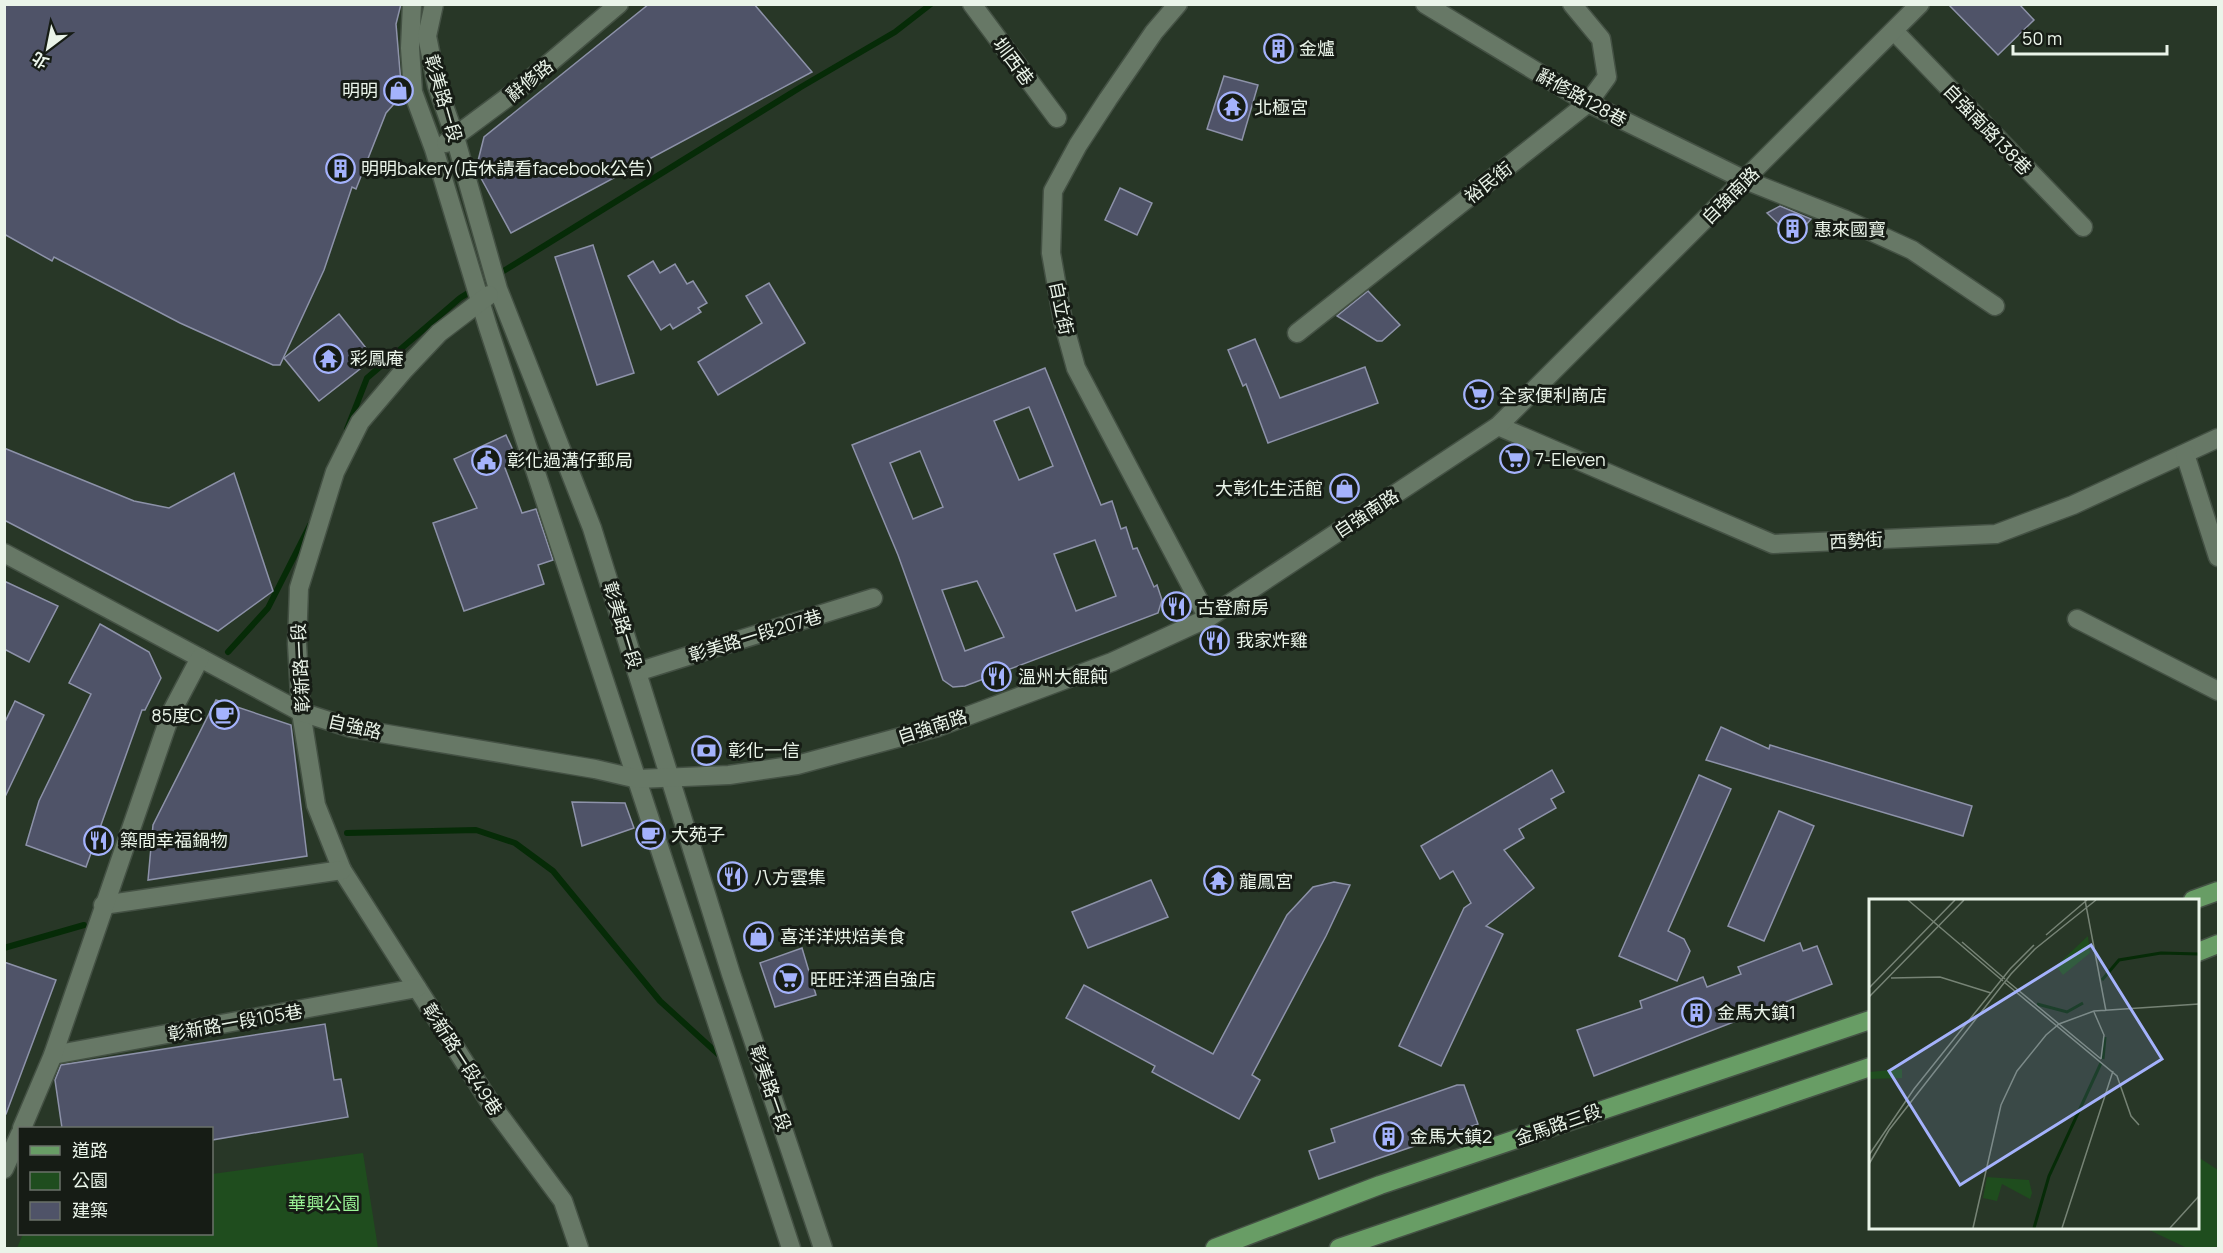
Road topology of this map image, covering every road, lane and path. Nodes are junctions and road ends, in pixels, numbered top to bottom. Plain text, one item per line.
1 (412, 4) edge
2 (434, 4) edge
3 (619, 4) edge
4 (972, 4) edge
5 (1178, 4) edge
6 (1425, 4) edge
7 (1572, 4) edge
8 (1920, 4) edge
9 (1894, 30) junction
10 (1588, 103) junction
11 (1057, 118) dead end
12 (455, 137) junction
13 (434, 149) junction
14 (1745, 180) junction
15 (2083, 227) dead end
16 (498, 289) junction
17 (480, 300) junction
18 (1995, 306) dead end
19 (1298, 333) dead end
20 (1498, 426) junction
21 (2218, 438) edge
22 (2185, 454) junction
23 (4, 553) edge
24 (2218, 557) edge
25 (873, 598) dead end
26 (1208, 618) junction
27 (2077, 619) dead end
28 (200, 658) junction
29 (637, 672) junction
30 (2218, 691) edge
31 (302, 712) junction
32 (670, 777) junction
33 (638, 779) junction
34 (342, 870) junction
35 (2218, 891) edge
36 (2196, 899) edge
37 (103, 905) junction
38 (2218, 944) edge
39 (2199, 952) edge
40 (417, 988) junction
41 (1869, 1020) edge
42 (53, 1055) junction
43 (1869, 1067) edge
44 (22, 1127) edge
45 (18, 1138) edge
46 (4, 1169) edge
47 (579, 1248) edge
48 (791, 1248) edge
49 (824, 1248) edge
50 (1215, 1248) edge
51 (1339, 1248) edge

1 - 13 street, 彰美路一段
2 - 12 street, 彰美路一段
3 - 12 street, 辭修路
4 - 11 street, 圳西巷
5 - 26 street, 自立街
6 - 10 street, 辭修路128巷
7 - 10 street, 裕民街
8 - 9 street, 自強南路
9 - 14 street, 自強南路
9 - 15 street, 自強南路138巷
10 - 14 street, 辭修路128巷
10 - 19 street, 裕民街
12 - 13 street, 辭修路
12 - 16 street, 彰美路一段
13 - 17 street, 彰美路一段
14 - 18 street, 辭修路128巷
14 - 20 street, 自強南路
16 - 17 street, 彰新路一段
16 - 29 street, 彰美路一段
17 - 31 street, 彰新路一段
17 - 33 street, 彰美路一段
20 - 22 street, 西勢街
20 - 26 street, 自強南路
21 - 22 street, 西勢街
22 - 24 street
23 - 28 street, 自強路
25 - 29 street, 彰美路一段207巷
26 - 32 street, 自強南路
27 - 30 street
28 - 31 street, 自強路
28 - 37 street
29 - 32 street, 彰美路一段
31 - 33 street, 自強路
31 - 34 street, 彰新路一段
32 - 33 street, 自強路
32 - 49 street, 彰美路一段
33 - 48 street, 彰美路一段
34 - 37 street
34 - 40 street, 彰新路一段49巷
35 - 36 main road
37 - 42 street
38 - 39 main road
40 - 42 street, 彰新路一段105巷
40 - 47 street, 彰新路一段49巷
41 - 50 main road, 金馬路三段
42 - 44 street
43 - 51 main road
45 - 46 street

